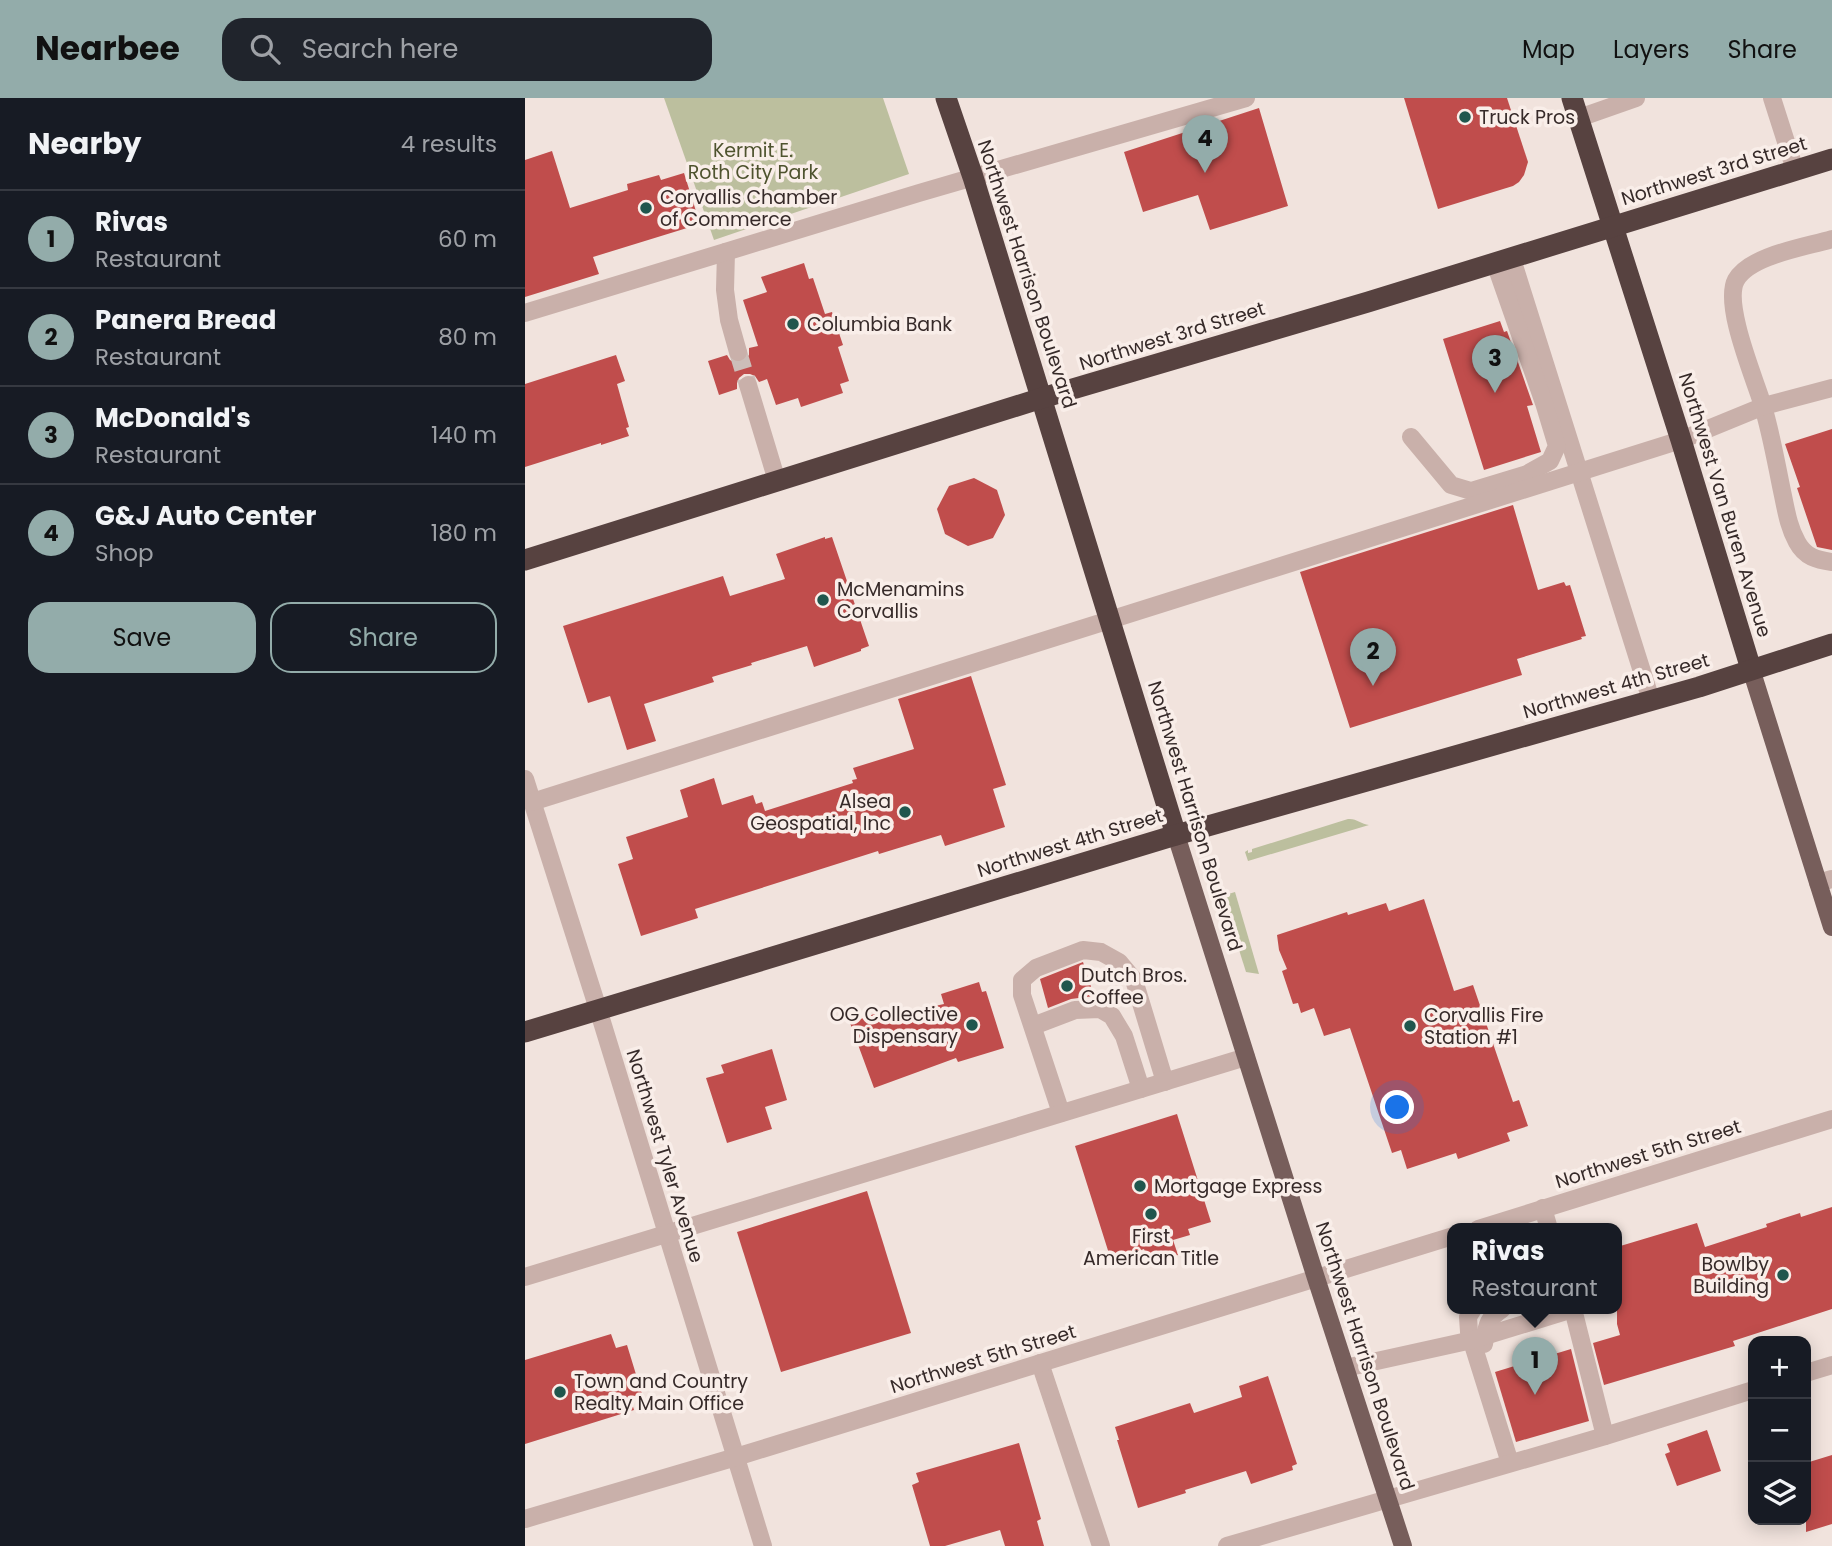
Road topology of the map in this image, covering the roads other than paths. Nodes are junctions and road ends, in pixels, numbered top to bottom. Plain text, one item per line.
1 (946, 98) edge
2 (1246, 98) edge
3 (1636, 98) edge
4 (1772, 98) edge
5 (1575, 108) edge
6 (1832, 159) edge
7 (1795, 170) junction
8 (973, 177) junction
9 (1614, 226) junction
10 (1832, 239) edge
11 (726, 252) junction
12 (1503, 261) junction
13 (525, 313) edge
14 (739, 352) tunnel mouth
15 (748, 385) tunnel mouth
16 (1832, 388) edge
17 (1042, 398) junction
18 (1763, 406) junction
19 (1411, 437) dead end
20 (1681, 440) junction
21 (1579, 472) junction
22 (777, 481) junction
23 (525, 560) edge
24 (1832, 562) edge
25 (1110, 619) junction
26 (1832, 644) edge
27 (1752, 669) junction
28 (1651, 700) junction
29 (525, 779) edge
30 (532, 802) junction
31 (1176, 835) junction
32 (1825, 881) edge
33 (1832, 927) edge
34 (598, 1009) junction
35 (1033, 1026) junction
36 (525, 1032) edge
37 (1246, 1057) junction
38 (1165, 1082) junction
39 (1141, 1089) junction
40 (1061, 1114) junction
41 (1832, 1119) edge
42 (1543, 1208) junction
43 (1497, 1223) edge
44 (1547, 1223) edge
45 (667, 1234) junction
46 (1447, 1238) edge
47 (525, 1277) edge
48 (1316, 1278) junction
49 (1470, 1314) edge
50 (1494, 1314) edge
51 (1563, 1314) edge
52 (1575, 1314) edge
53 (1479, 1338) junction
54 (1040, 1363) junction
55 (1832, 1365) edge
56 (1345, 1368) junction
57 (1811, 1371) edge
58 (1748, 1392) edge
59 (1605, 1436) junction
60 (736, 1457) junction
61 (1510, 1463) junction
62 (1387, 1499) junction
63 (525, 1519) edge
64 (763, 1546) edge
65 (1101, 1546) edge
66 (1227, 1546) edge
67 (1403, 1546) edge

1 - 8 highway, Northwest Harrison Boulevard
2 - 8 street
3 - 5 street
4 - 7 street
5 - 9 highway, Northwest Van Buren Avenue
6 - 7 highway, Northwest 3rd Street
7 - 9 highway, Northwest 3rd Street
8 - 11 street
8 - 17 highway, Northwest Harrison Boulevard
9 - 12 highway, Northwest 3rd Street
9 - 20 highway, Northwest Van Buren Avenue
10 - 18 street
11 - 13 street
11 - 14 street
12 - 17 highway, Northwest 3rd Street
12 - 19 street
12 - 21 street
15 - 22 street
16 - 18 street
17 - 22 highway, Northwest 3rd Street
17 - 25 highway, Northwest Harrison Boulevard
18 - 20 street
18 - 24 street
20 - 21 street
20 - 27 highway, Northwest Van Buren Avenue
21 - 25 street
21 - 28 street
22 - 23 highway, Northwest 3rd Street
25 - 30 street
25 - 31 highway, Northwest Harrison Boulevard
26 - 27 highway, Northwest 4th Street
27 - 28 highway, Northwest 4th Street
27 - 32 main road, Northwest Van Buren Avenue
28 - 31 highway, Northwest 4th Street
29 - 30 street, Northwest Tyler Avenue
30 - 34 street, Northwest Tyler Avenue
31 - 34 highway, Northwest 4th Street
31 - 37 main road, Northwest Harrison Boulevard
32 - 33 main road, Northwest Van Buren Avenue
34 - 36 highway, Northwest 4th Street
34 - 45 street, Northwest Tyler Avenue
35 - 38 street
35 - 39 street
35 - 40 street
37 - 38 street
37 - 48 main road, Northwest Harrison Boulevard
38 - 39 street
39 - 40 street
40 - 45 street
41 - 42 street, Northwest 5th Street
42 - 43 street, Northwest 5th Street
42 - 44 street
45 - 47 street
45 - 60 street, Northwest Tyler Avenue
46 - 48 street, Northwest 5th Street
48 - 54 street, Northwest 5th Street
48 - 56 main road, Northwest Harrison Boulevard
49 - 53 street
50 - 53 street
51 - 53 street
52 - 59 street
53 - 56 street
53 - 61 street
54 - 60 street, Northwest 5th Street
54 - 65 street
55 - 57 street
56 - 62 main road, Northwest Harrison Boulevard
58 - 59 street
59 - 61 street
60 - 63 street, Northwest 5th Street
60 - 64 street, Northwest Tyler Avenue
61 - 62 street
62 - 66 street
62 - 67 main road, Northwest Harrison Boulevard

